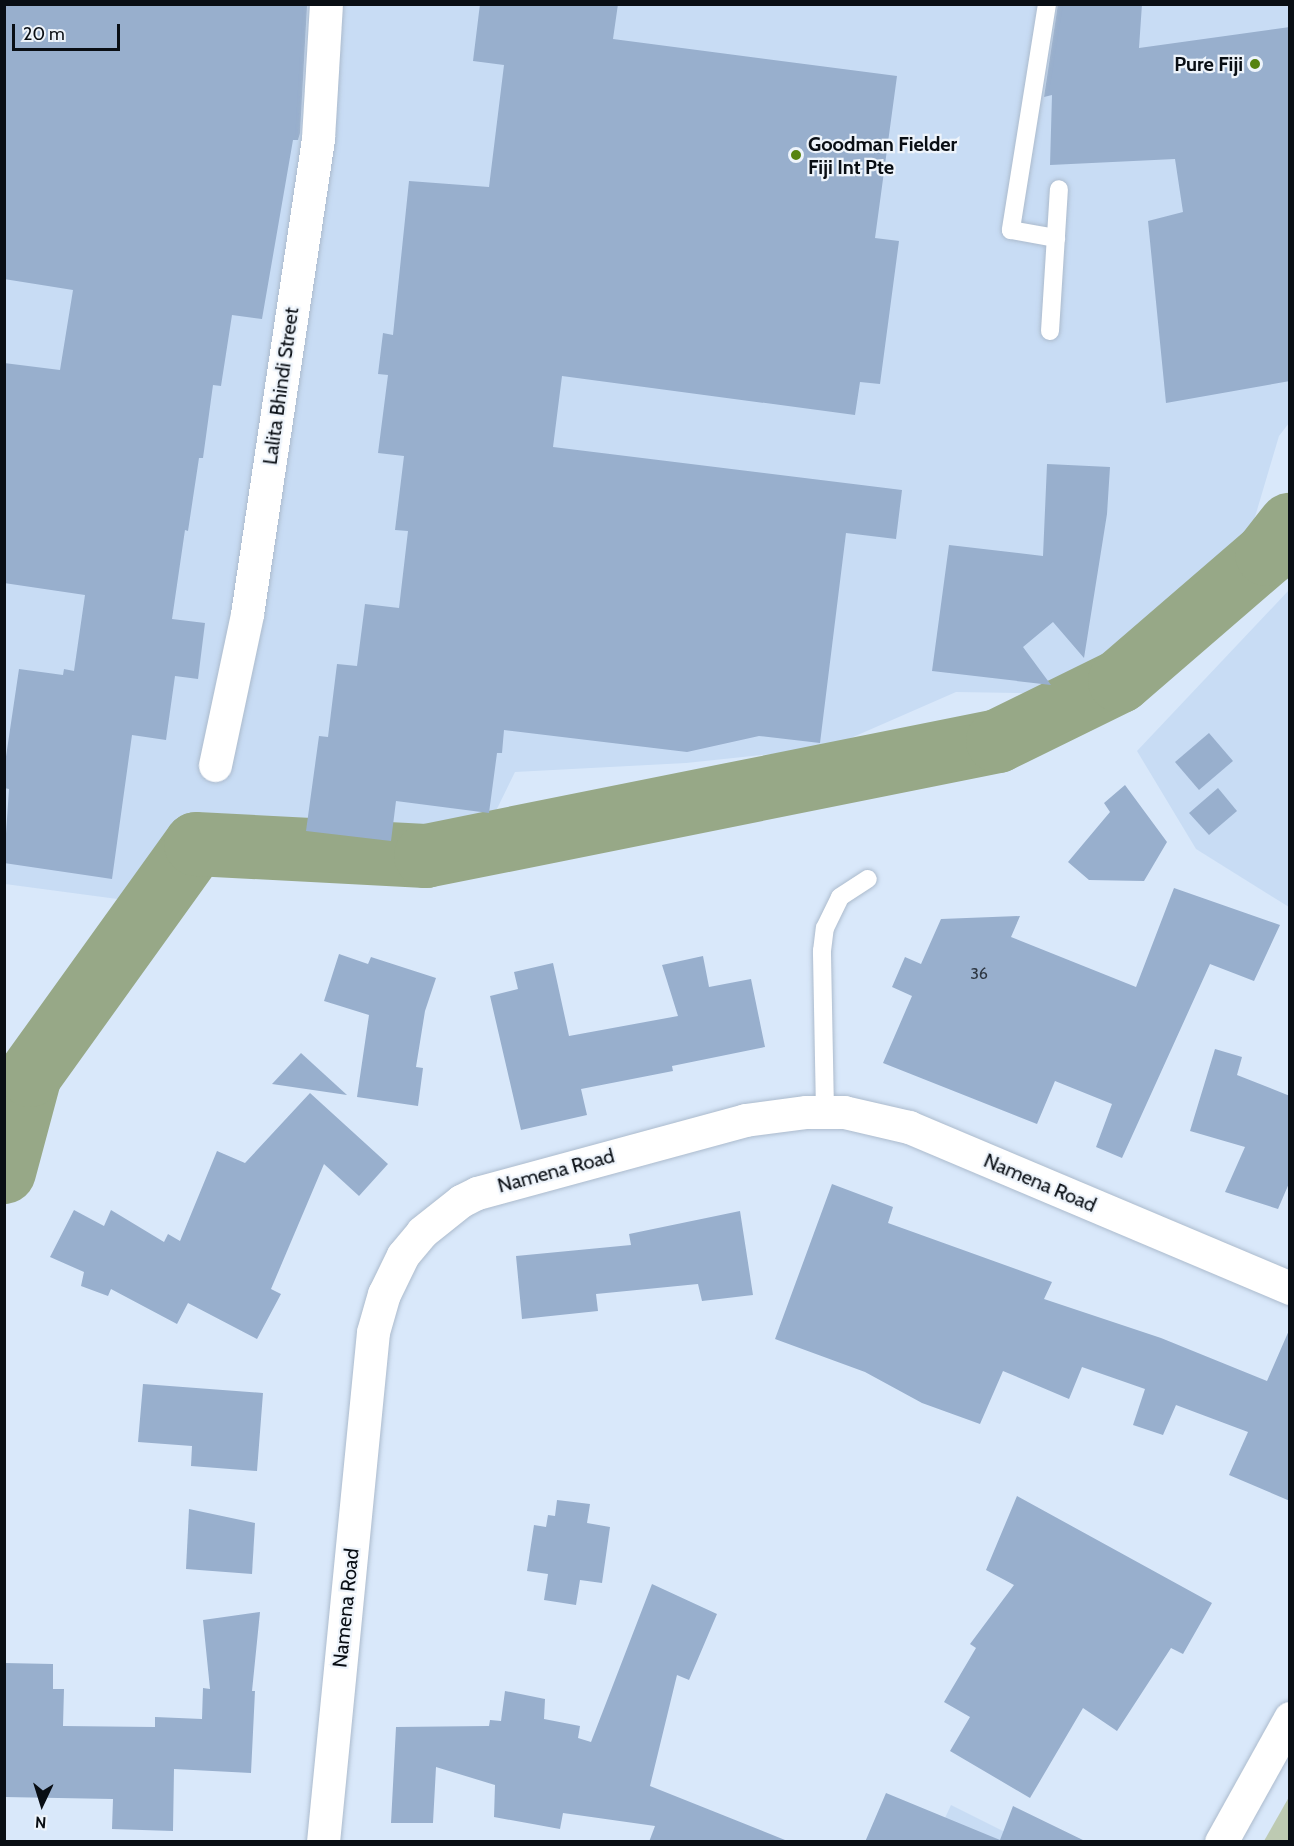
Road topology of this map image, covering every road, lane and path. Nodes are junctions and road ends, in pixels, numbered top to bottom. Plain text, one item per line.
1 (327, 4) edge
2 (1047, 4) edge
3 (1059, 189) dead end
4 (1056, 238) junction
5 (1050, 331) dead end
6 (215, 765) dead end
7 (868, 879) dead end
8 (825, 1112) junction
9 (1290, 1288) edge
10 (1290, 1718) edge
11 (323, 1842) edge
12 (1221, 1842) edge

1 - 6 street, Lalita Bhindi Street
2 - 4 lane
3 - 4 lane
4 - 5 lane
7 - 8 lane
8 - 9 street, Namena Road
8 - 11 street, Namena Road
10 - 12 street

